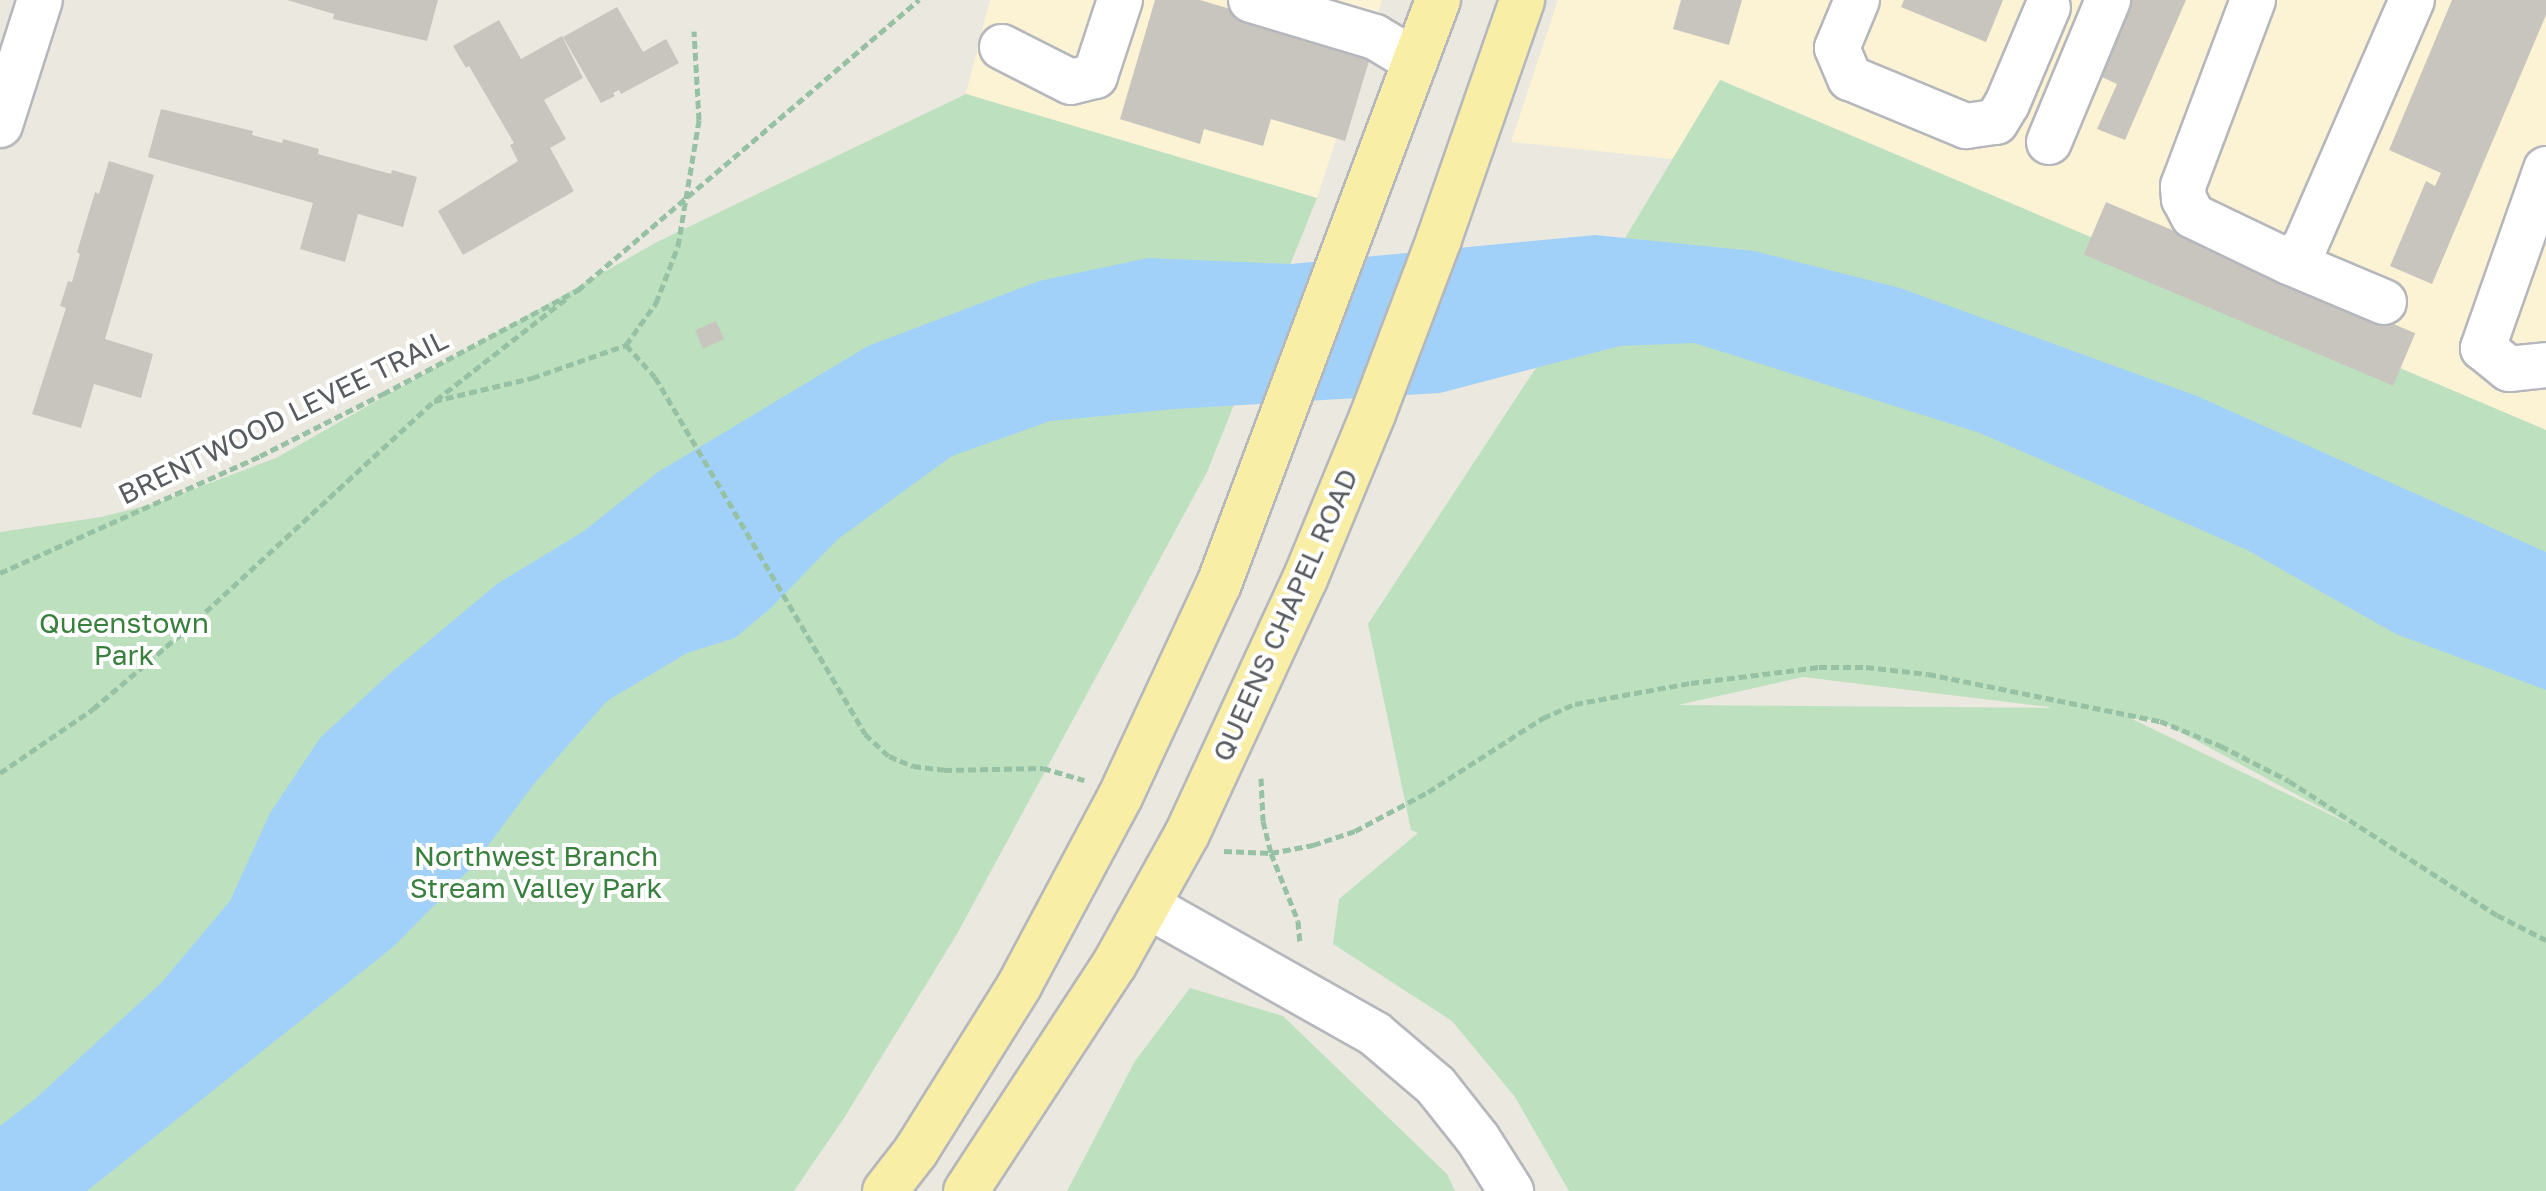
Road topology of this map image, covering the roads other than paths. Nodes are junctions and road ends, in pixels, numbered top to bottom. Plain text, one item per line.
1 (40, 0) edge
2 (1120, 0) edge
3 (1251, 0) edge
4 (1438, 0) edge
5 (1522, 0) edge
6 (1857, 0) edge
7 (2108, 0) edge
8 (2253, 0) edge
9 (2412, 0) edge
10 (2048, 7) dead end
11 (1002, 47) dead end
12 (1415, 61) junction
13 (0, 125) edge
14 (2049, 142) dead end
15 (2546, 169) edge
16 (2289, 262) junction
17 (2384, 302) dead end
18 (2546, 365) edge
19 (1148, 906) junction
20 (885, 1191) edge
21 (966, 1191) edge
22 (1511, 1191) edge

1 - 13 street
2 - 11 street
3 - 12 street
4 - 12 main road
5 - 19 main road, QUEENS CHAPEL ROAD
6 - 10 street
7 - 14 street
8 - 16 street
9 - 16 street
12 - 20 main road
15 - 18 street
16 - 17 street
19 - 21 main road, QUEENS CHAPEL ROAD
19 - 22 street

